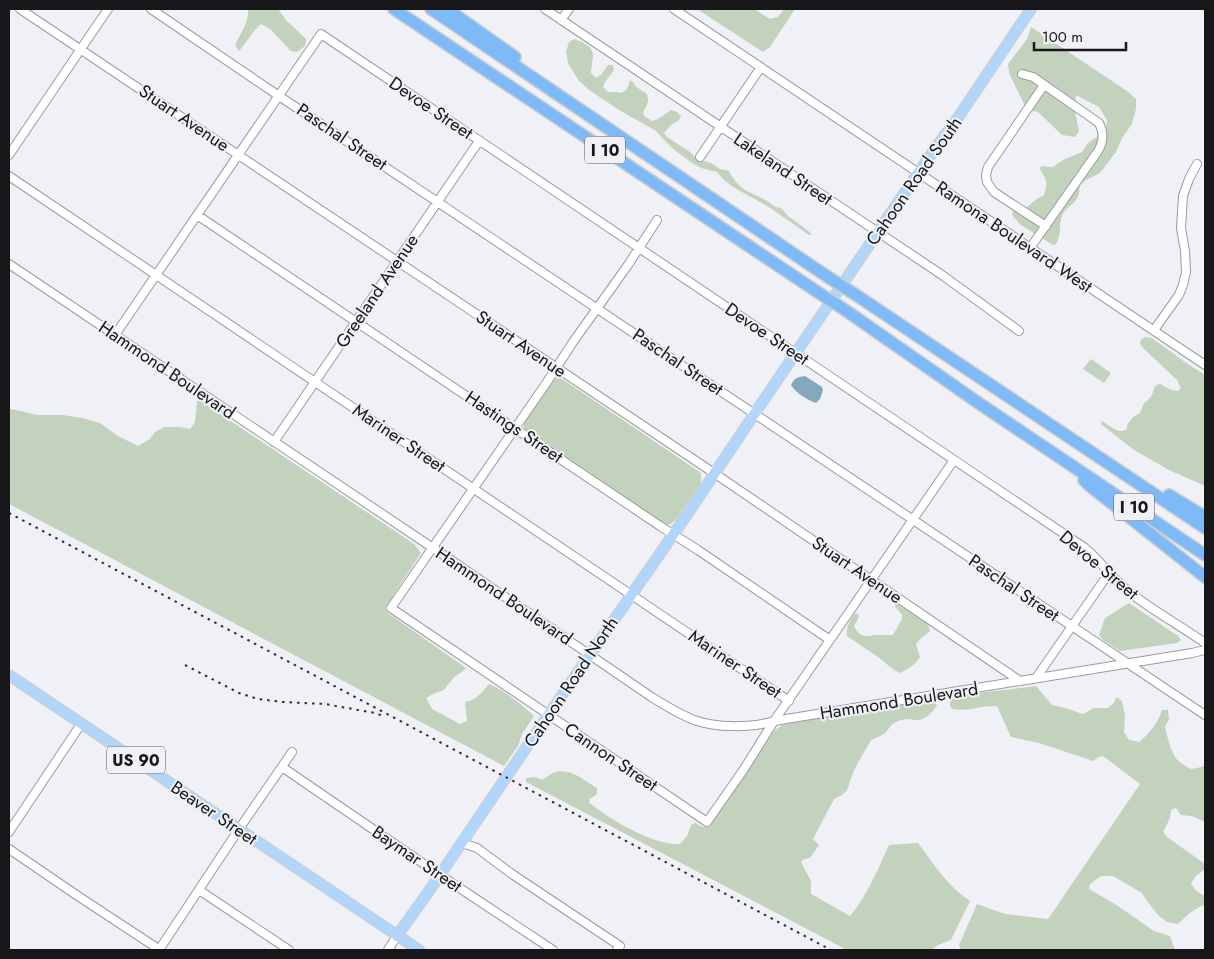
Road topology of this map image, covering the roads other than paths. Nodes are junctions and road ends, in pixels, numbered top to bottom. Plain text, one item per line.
1 (20, 9) edge
2 (108, 9) edge
3 (152, 9) edge
4 (394, 9) edge
5 (432, 9) edge
6 (447, 9) edge
7 (545, 9) edge
8 (569, 9) edge
9 (674, 9) edge
10 (1031, 9) edge
11 (562, 20) junction
12 (81, 49) junction
13 (761, 67) junction
14 (1022, 74) dead end
15 (1044, 85) junction
16 (279, 96) junction
17 (581, 110) junction
18 (721, 127) junction
19 (479, 141) junction
20 (9, 155) edge
21 (238, 155) junction
22 (700, 157) dead end
23 (1197, 164) dead end
24 (918, 173) junction
25 (9, 176) edge
26 (438, 201) junction
27 (197, 215) junction
28 (657, 220) dead end
29 (1046, 226) junction
30 (878, 233) junction
31 (638, 248) junction
32 (1030, 248) junction
33 (397, 261) junction
34 (9, 264) edge
35 (157, 275) junction
36 (597, 308) junction
37 (356, 322) junction
38 (1154, 330) junction
39 (1019, 331) dead end
40 (115, 335) junction
41 (796, 353) junction
42 (1205, 365) edge
43 (556, 368) junction
44 (315, 382) junction
45 (755, 413) junction
46 (514, 428) junction
47 (274, 442) junction
48 (1083, 446) junction
49 (1063, 459) junction
50 (954, 460) junction
51 (714, 473) junction
52 (473, 488) junction
53 (1205, 516) edge
54 (913, 520) junction
55 (1205, 528) edge
56 (673, 534) junction
57 (432, 547) junction
58 (1205, 555) edge
59 (1109, 573) junction
60 (1205, 577) edge
61 (871, 580) junction
62 (632, 594) junction
63 (1072, 626) junction
64 (830, 640) junction
65 (1205, 644) edge
66 (1205, 650) edge
67 (590, 654) junction
68 (1127, 663) junction
69 (9, 675) edge
70 (1036, 678) junction
71 (1020, 681) junction
72 (789, 700) junction
73 (549, 714) junction
74 (1205, 715) edge
75 (774, 721) junction
76 (81, 724) junction
77 (292, 752) dead end
78 (282, 767) junction
79 (239, 829) junction
80 (9, 832) edge
81 (462, 843) junction
82 (9, 849) edge
83 (440, 875) junction
84 (199, 890) junction
85 (397, 936) junction
86 (619, 948) edge
87 (159, 950) edge
88 (289, 950) edge
89 (388, 950) edge
90 (420, 950) edge
91 (553, 950) edge

1 - 12 street, Stuart Avenue
2 - 12 street
3 - 16 street, Paschal Street
4 - 49 highway, I 10, bridge
5 - 17 highway, I 10
6 - 17 highway
7 - 11 street, Lakeland Street
8 - 11 street
9 - 13 street, Ramona Boulevard West
10 - 24 main road, Cahoon Road South
11 - 18 street, Lakeland Street
12 - 20 street
12 - 21 street, Stuart Avenue
13 - 18 street
13 - 24 street, Ramona Boulevard West
14 - 15 street
15 - 29 street
15 - 29 street
16 - 19 street, Devoe Street
16 - 21 street
16 - 26 street, Paschal Street
17 - 48 highway, I 10, bridge
18 - 22 street
18 - 30 street, Lakeland Street
19 - 26 street, Greeland Avenue
19 - 31 street, Devoe Street
21 - 27 street
21 - 33 street, Stuart Avenue
23 - 38 street
24 - 30 main road, Cahoon Road South
24 - 32 street, Ramona Boulevard West
25 - 35 street, Mariner Street
26 - 33 street, Greeland Avenue
26 - 36 street, Paschal Street
27 - 35 street
27 - 37 street, Hastings Street
28 - 31 street
29 - 32 street
30 - 39 street, Lakeland Street
30 - 41 main road, Cahoon Road South
31 - 36 street
31 - 41 street, Devoe Street
32 - 38 street, Ramona Boulevard West
33 - 37 street, Greeland Avenue
33 - 43 street, Stuart Avenue
34 - 40 street, Hammond Boulevard
35 - 40 street
35 - 44 street, Mariner Street
36 - 43 street
36 - 45 street, Paschal Street
37 - 44 street, Greeland Avenue
37 - 46 street, Hastings Street
38 - 42 street, Ramona Boulevard West
40 - 47 street, Hammond Boulevard
41 - 45 main road
41 - 50 street, Devoe Street
43 - 46 street
43 - 51 street, Stuart Avenue
44 - 47 street, Greeland Avenue
44 - 52 street, Mariner Street
45 - 51 main road, Cahoon Road North
45 - 54 street, Paschal Street
46 - 52 street
46 - 56 street, Hastings Street
47 - 57 street, Hammond Boulevard
48 - 53 highway
48 - 55 highway, I 10
49 - 58 highway, I 10
49 - 60 highway
50 - 54 street
50 - 59 street, Devoe Street
51 - 56 main road, Cahoon Road North
51 - 61 street, Stuart Avenue
52 - 57 street
52 - 62 street, Mariner Street
54 - 61 street
54 - 63 street, Paschal Street
56 - 62 main road, Cahoon Road North
56 - 64 street, Hastings Street
57 - 67 street, Hammond Boulevard
57 - 73 street, Cannon Street
59 - 63 street
59 - 65 street, Devoe Street
61 - 64 street
61 - 71 street, Stuart Avenue
62 - 67 main road, Cahoon Road North
62 - 72 street, Mariner Street
63 - 68 street, Paschal Street
63 - 70 street
64 - 72 street
66 - 68 street, Hammond Boulevard
67 - 73 main road, Cahoon Road North
67 - 75 street, Hammond Boulevard
68 - 70 street, Hammond Boulevard
68 - 74 street, Paschal Street
69 - 76 main road, Beaver Street / US 90
70 - 71 street, Hammond Boulevard
71 - 75 street, Hammond Boulevard
72 - 75 street
73 - 75 street, Cannon Street
73 - 81 main road, Cahoon Road North
76 - 79 main road, Beaver Street / US 90
76 - 80 street
77 - 78 street
78 - 79 street
78 - 83 street, Baymar Street
79 - 84 street
79 - 85 main road, Beaver Street / US 90
81 - 83 main road, Cahoon Road North
81 - 86 street
82 - 87 street
83 - 85 main road, Cahoon Road North
83 - 91 street, Baymar Street
84 - 87 street
84 - 88 street
85 - 89 street, Cahoon Road North
85 - 90 main road, Beaver Street / US 90

